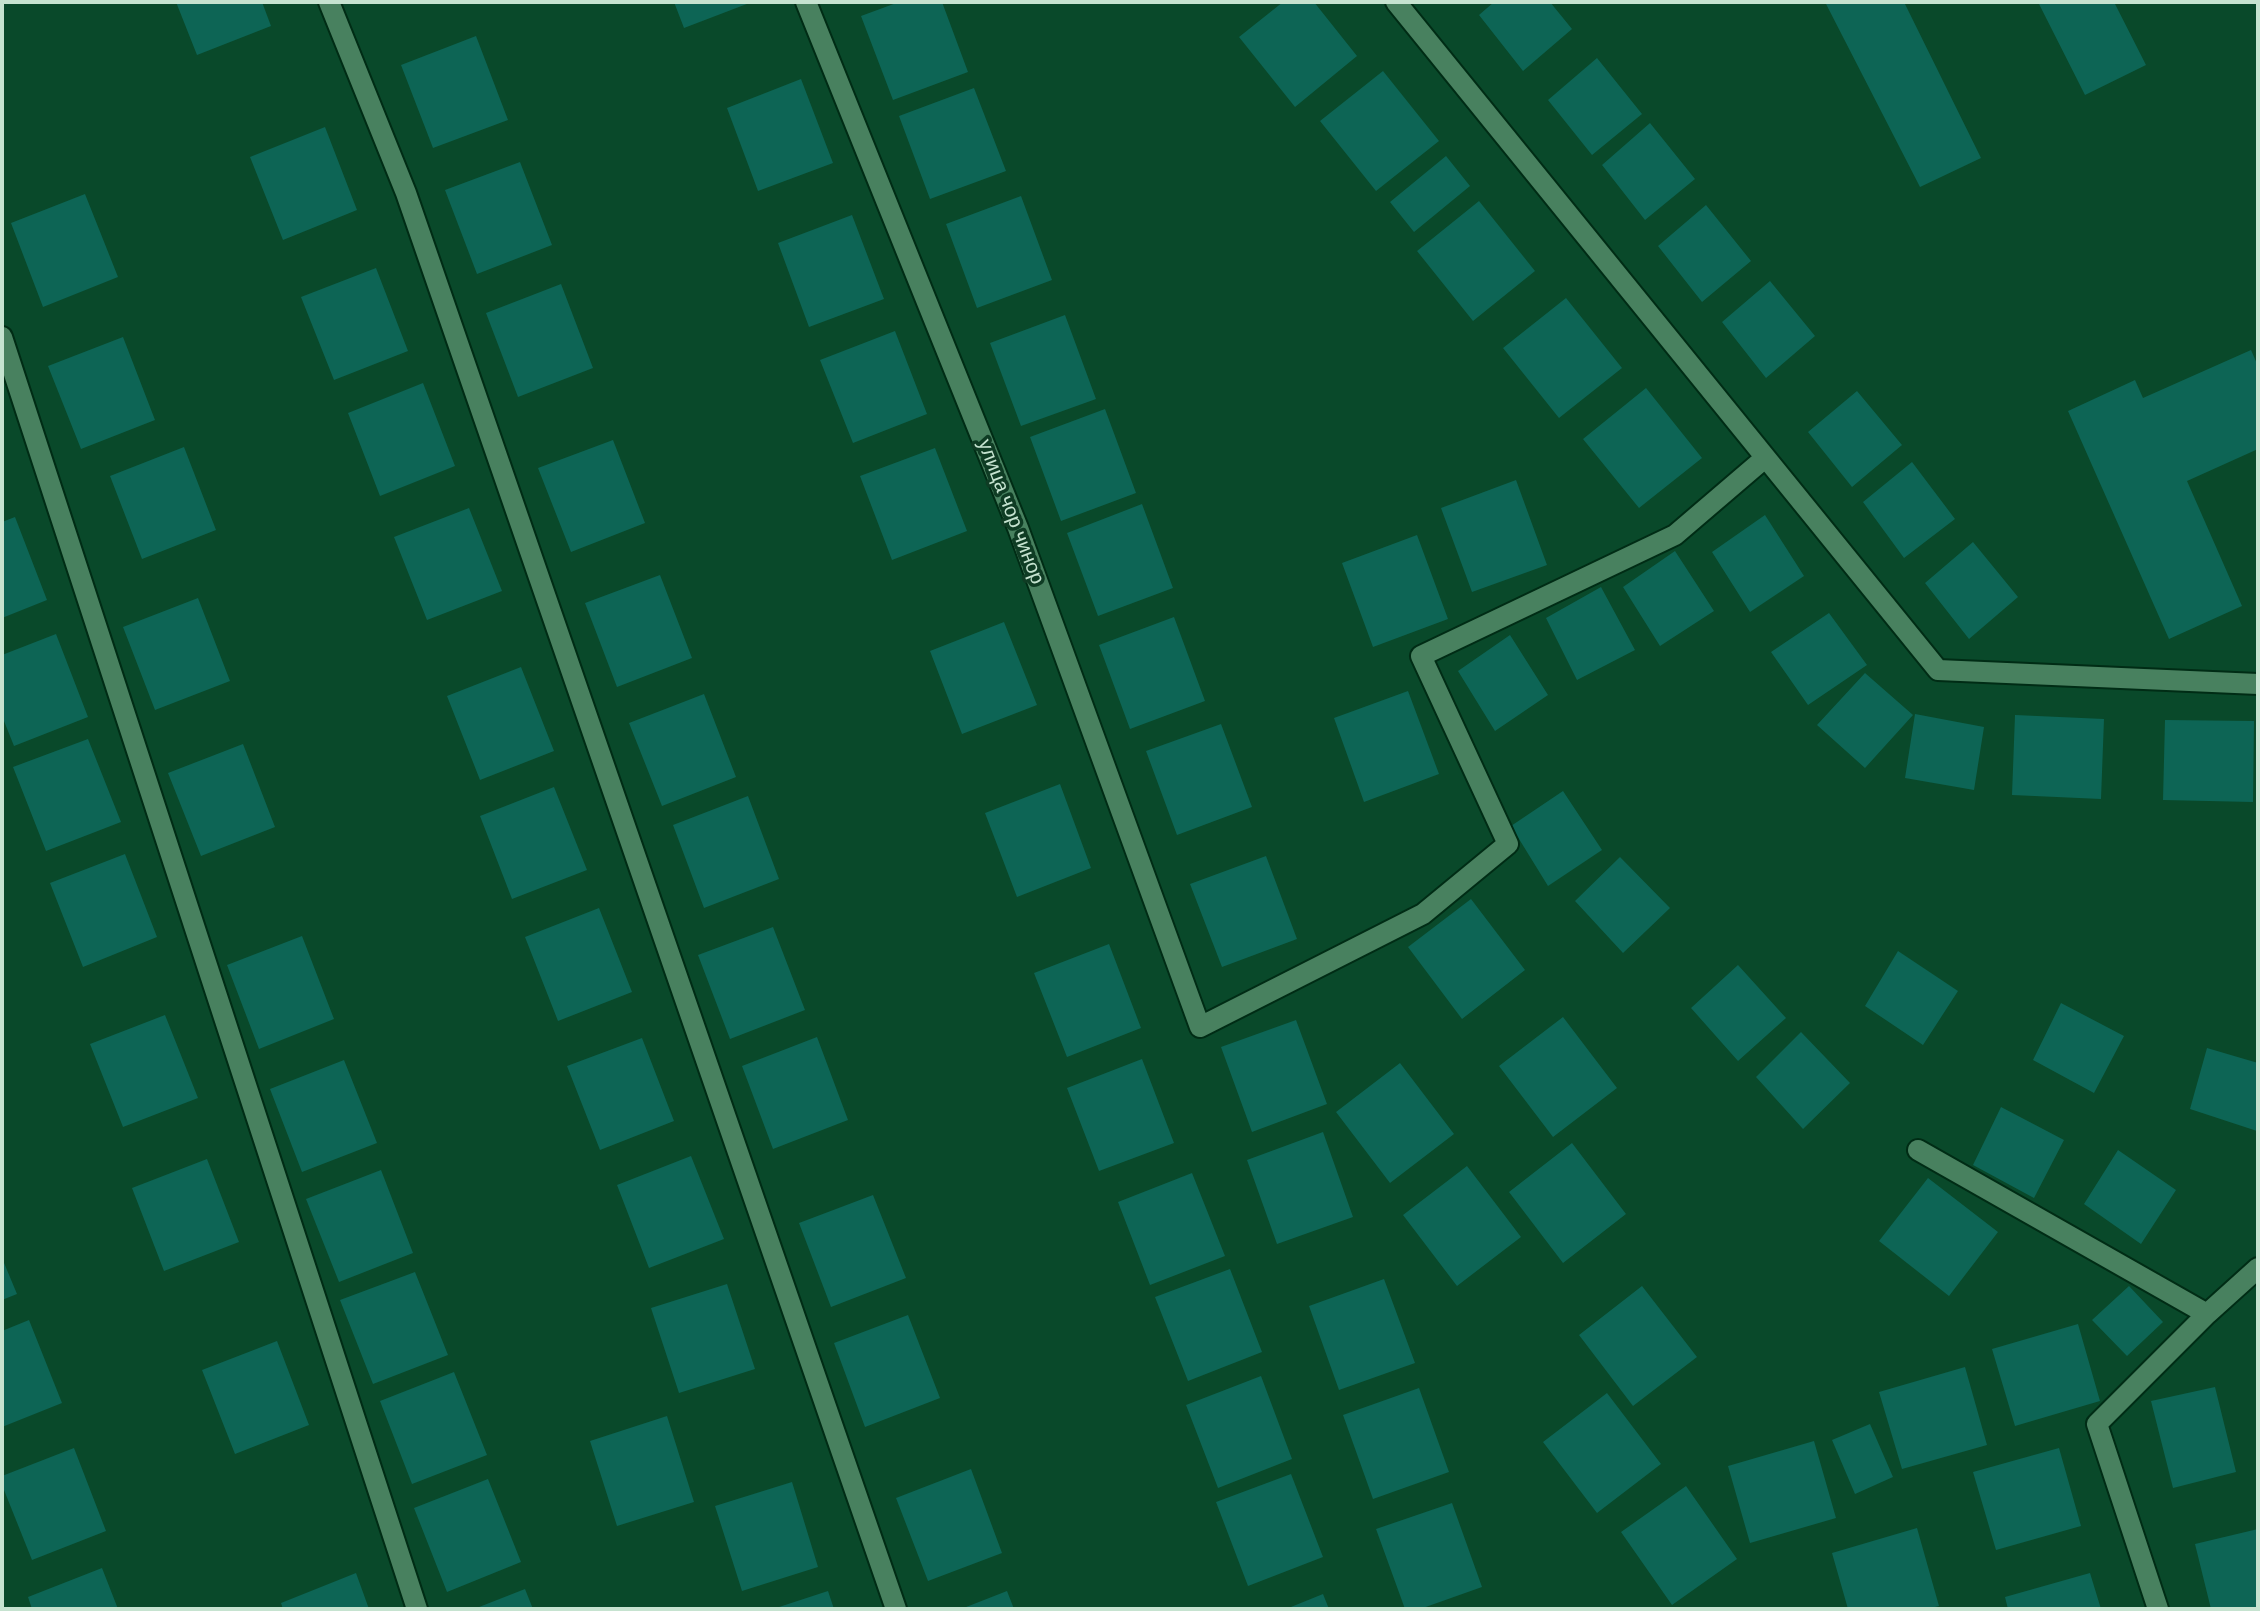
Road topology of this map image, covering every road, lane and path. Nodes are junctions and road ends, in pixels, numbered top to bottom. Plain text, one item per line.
1 (329, 2) edge
2 (806, 2) edge
3 (1396, 2) edge
4 (2, 337) edge
5 (1765, 458) junction
6 (2258, 684) edge
7 (1918, 1150) dead end
8 (2258, 1268) edge
9 (2207, 1314) junction
10 (417, 1609) edge
11 (896, 1609) edge
12 (2158, 1609) edge

1 - 11 street
2 - 5 street, улица чор чинор
3 - 5 street
4 - 10 street
5 - 6 street
7 - 9 street
8 - 9 street
9 - 12 street

